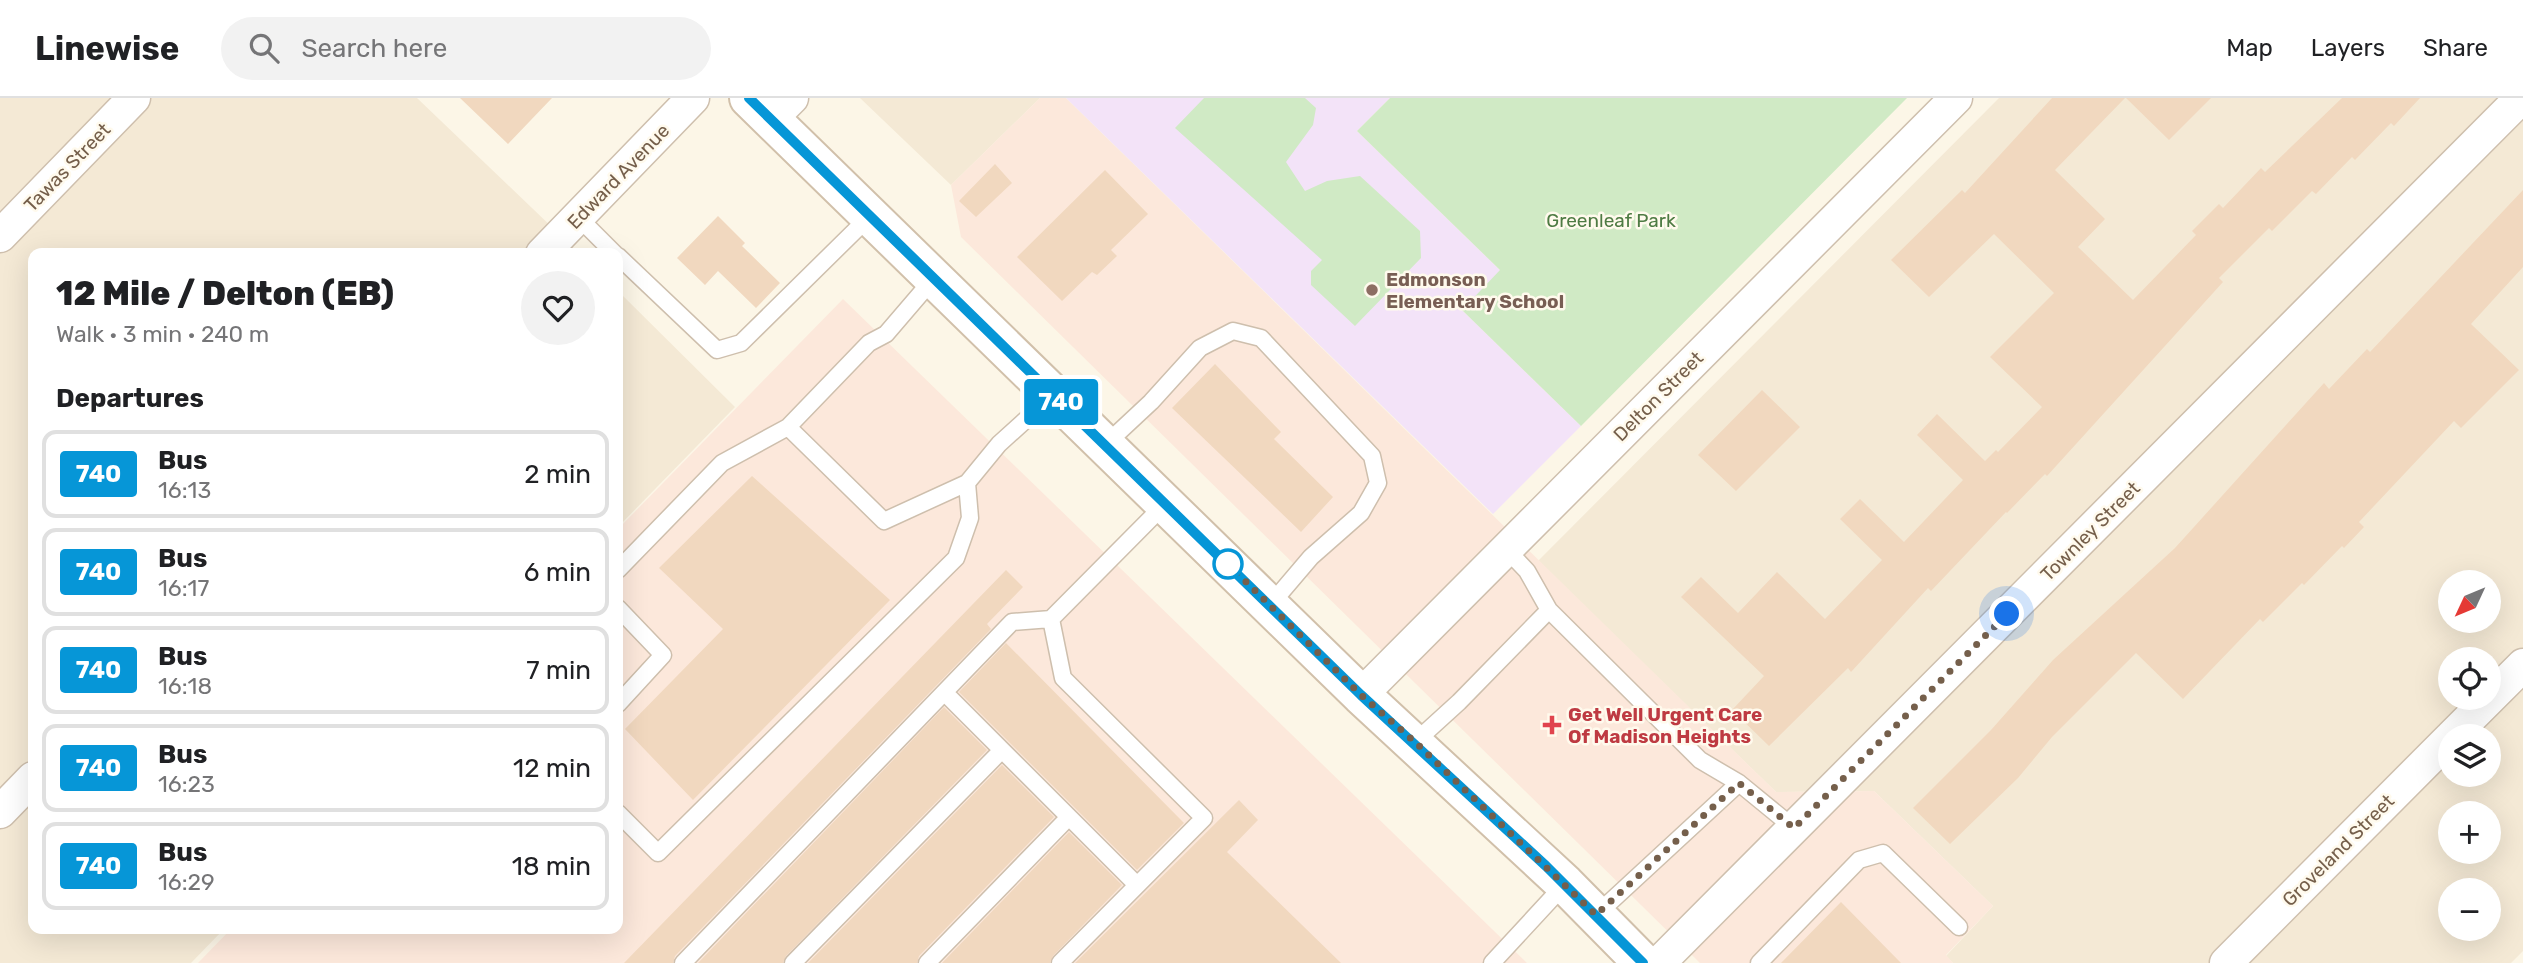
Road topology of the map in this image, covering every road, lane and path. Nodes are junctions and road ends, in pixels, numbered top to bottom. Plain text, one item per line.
1 (134, 98) edge
2 (693, 98) edge
3 (1956, 98) edge
4 (771, 105) edge
5 (2511, 109) edge
6 (871, 215) junction
7 (578, 217) junction
8 (0, 236) edge
9 (548, 248) edge
10 (609, 248) edge
11 (623, 262) edge
12 (934, 278) junction
13 (1053, 395) junction
14 (788, 427) junction
15 (1106, 444) junction
16 (967, 483) junction
17 (1166, 503) junction
18 (1506, 549) junction
19 (623, 565) edge
20 (1271, 604) junction
21 (1549, 610) junction
22 (623, 613) edge
23 (1051, 619) junction
24 (2523, 664) edge
25 (945, 693) junction
26 (1361, 695) junction
27 (623, 699) edge
28 (2464, 724) edge
29 (1415, 742) junction
30 (1002, 750) junction
31 (2438, 750) edge
32 (28, 783) edge
33 (1739, 783) junction
34 (0, 812) edge
35 (1069, 817) junction
36 (623, 818) edge
37 (1794, 828) junction
38 (1565, 884) junction
39 (1137, 885) junction
40 (1596, 915) junction
41 (1959, 927) dead end
42 (1644, 961) edge
43 (683, 963) edge
44 (793, 963) edge
45 (927, 963) edge
46 (1060, 963) edge
47 (1492, 963) edge
48 (1759, 963) edge
49 (2226, 963) edge

1 - 8 street, Tawas Street
2 - 7 street, Edward Avenue
3 - 18 street, Delton Street
4 - 6 main road
5 - 37 street, Townley Street
6 - 11 lane
6 - 12 main road
7 - 9 street, Edward Avenue
7 - 10 lane
12 - 13 main road
12 - 14 lane
13 - 15 main road
13 - 16 lane
14 - 16 lane
14 - 19 lane
15 - 17 main road
15 - 20 lane
16 - 36 lane
17 - 20 main road
17 - 23 lane
18 - 21 lane
18 - 26 street, Delton Street
20 - 26 main road
21 - 29 lane
21 - 33 lane
22 - 27 lane
23 - 25 lane
23 - 39 lane
24 - 28 street, Groveland Street
25 - 30 lane
25 - 43 lane
26 - 29 main road
29 - 38 main road
30 - 35 lane
30 - 44 lane
31 - 49 street, Groveland Street
32 - 34 street
33 - 37 lane
33 - 40 lane
35 - 39 lane
35 - 45 lane
37 - 42 street, Townley Street
38 - 40 main road
38 - 47 lane
39 - 46 lane
40 - 42 main road
41 - 48 lane

